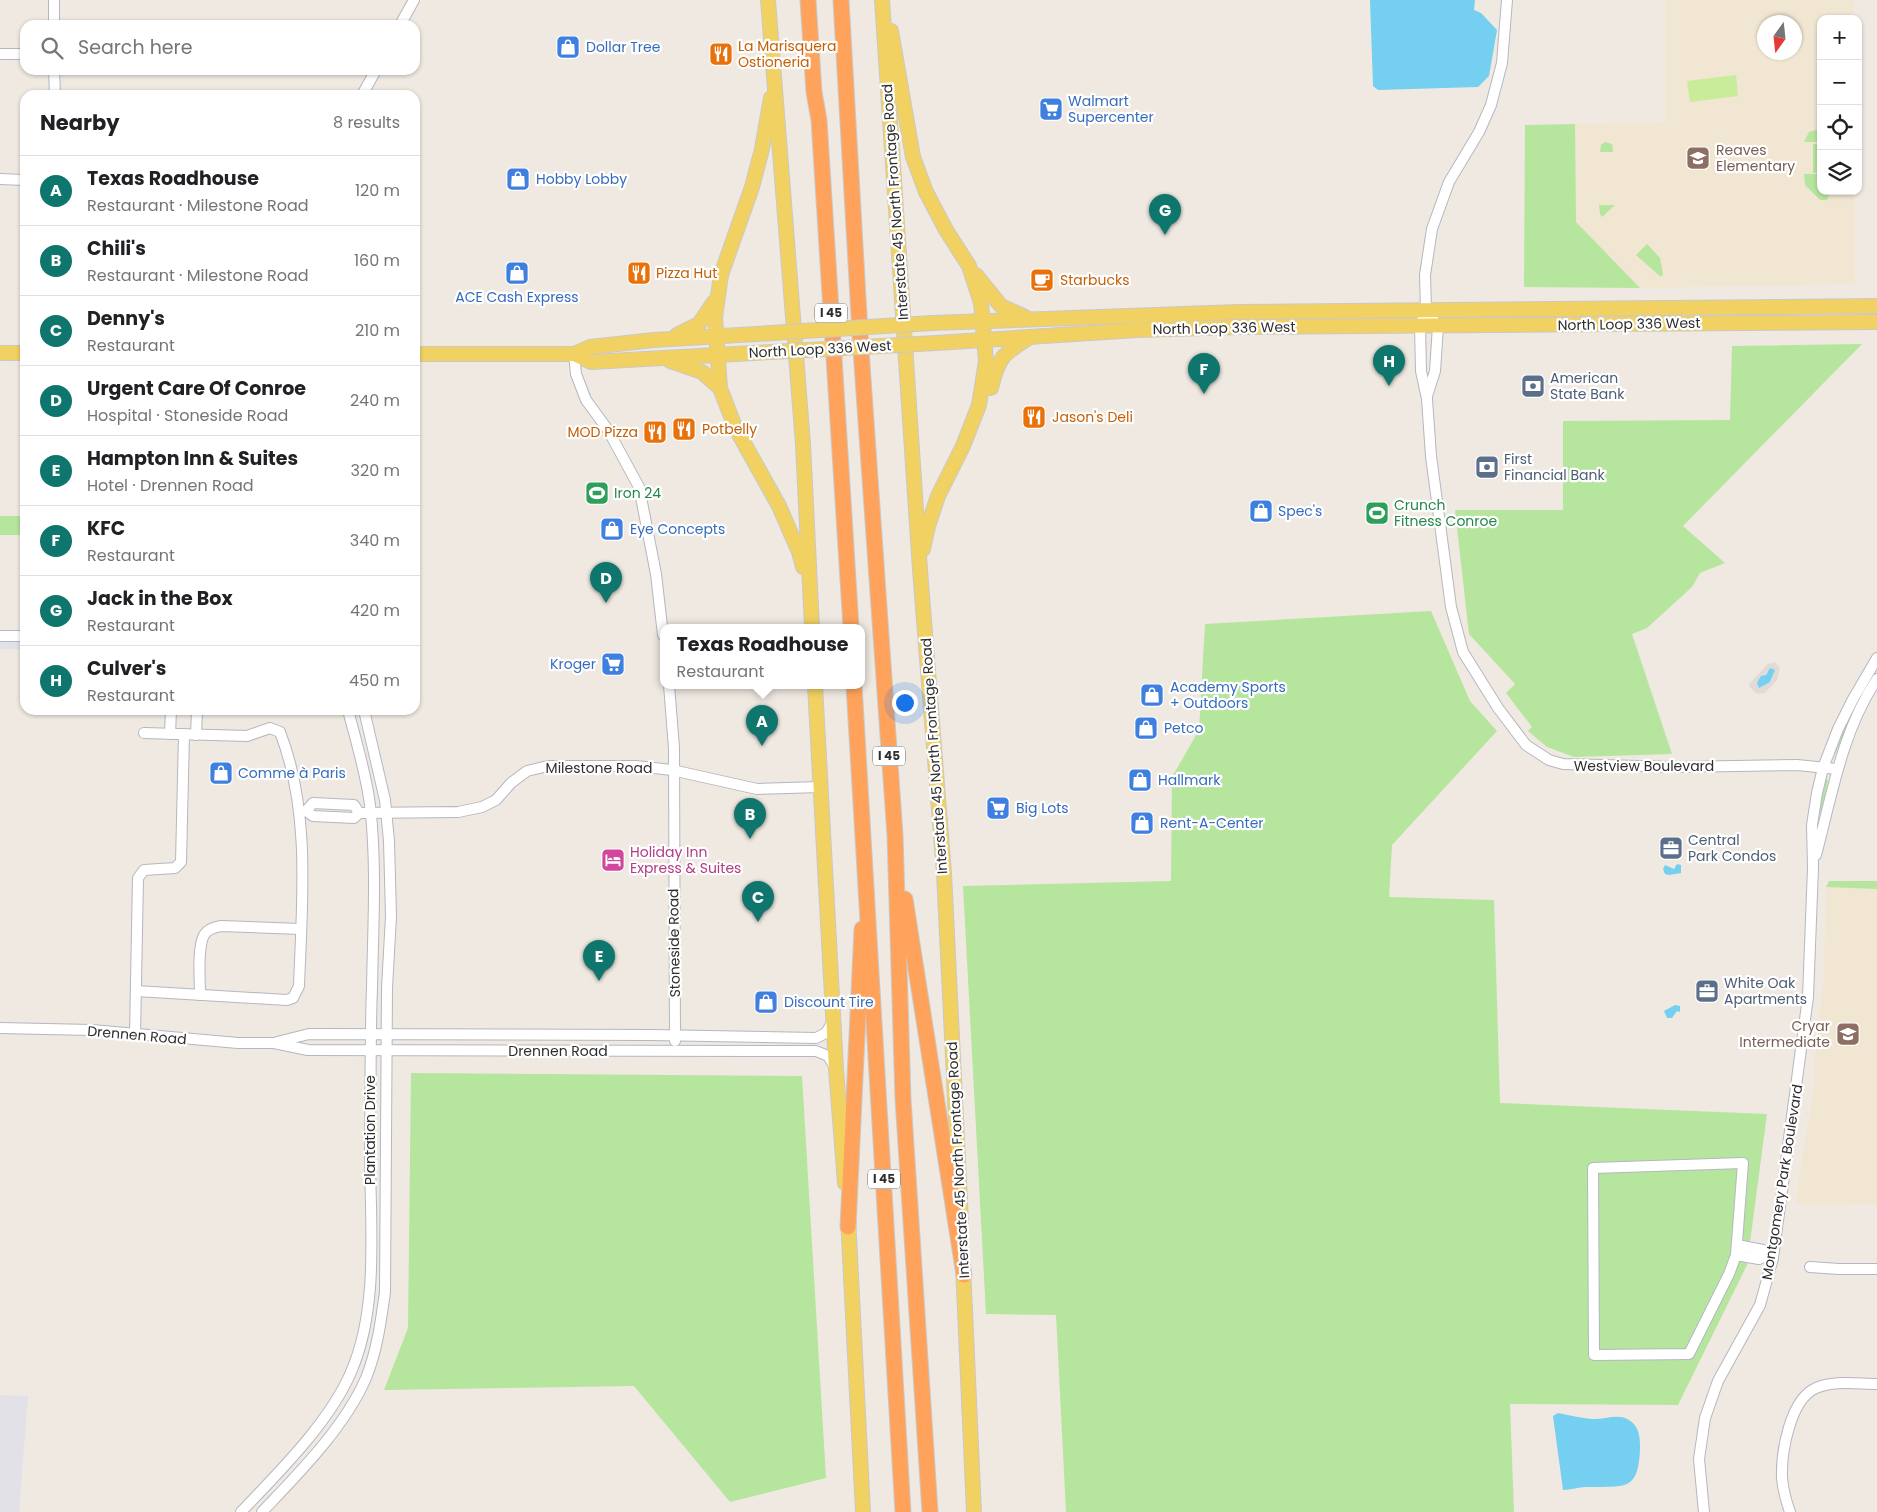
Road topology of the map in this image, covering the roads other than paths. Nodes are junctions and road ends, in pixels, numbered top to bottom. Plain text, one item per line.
1 (54, 0) edge
2 (414, 0) edge
3 (768, 0) edge
4 (808, 0) edge
5 (841, 0) edge
6 (883, 0) edge
7 (1507, 0) edge
8 (54, 20) edge
9 (403, 20) edge
10 (0, 54) edge
11 (20, 54) edge
12 (54, 75) edge
13 (373, 75) edge
14 (775, 83) junction
15 (55, 90) edge
16 (365, 90) edge
17 (0, 179) edge
18 (20, 180) edge
19 (969, 266) junction
20 (716, 297) junction
21 (1877, 306) edge
22 (1669, 308) junction
23 (1426, 310) junction
24 (982, 320) junction
25 (1033, 320) junction
26 (1877, 322) edge
27 (1667, 323) junction
28 (1420, 326) junction
29 (1438, 326) junction
30 (1033, 336) junction
31 (716, 337) junction
32 (668, 339) junction
33 (984, 340) junction
34 (0, 353) edge
35 (20, 353) edge
36 (420, 354) edge
37 (574, 354) junction
38 (718, 355) junction
39 (665, 359) junction
40 (720, 388) junction
41 (1427, 399) junction
42 (963, 446) junction
43 (920, 570) junction
44 (810, 597) junction
45 (662, 624) edge
46 (812, 624) edge
47 (851, 624) edge
48 (0, 636) edge
49 (20, 636) edge
50 (1876, 661) edge
51 (1877, 679) edge
52 (669, 689) edge
53 (815, 689) edge
54 (854, 689) edge
55 (171, 715) edge
56 (197, 715) edge
57 (349, 715) edge
58 (365, 715) edge
59 (144, 733) dead end
60 (170, 734) junction
61 (184, 734) junction
62 (196, 735) junction
63 (1823, 768) junction
64 (1837, 769) junction
65 (672, 770) junction
66 (821, 788) junction
67 (332, 804) junction
68 (302, 811) junction
69 (359, 812) junction
70 (386, 812) junction
71 (371, 813) junction
72 (332, 817) junction
73 (895, 835) junction
74 (866, 845) junction
75 (1813, 868) junction
76 (301, 929) junction
77 (136, 991) junction
78 (200, 995) junction
79 (833, 1019) junction
80 (0, 1028) edge
81 (371, 1034) junction
82 (387, 1034) junction
83 (135, 1035) junction
84 (675, 1036) junction
85 (274, 1043) junction
86 (371, 1050) junction
87 (386, 1050) junction
88 (675, 1051) junction
89 (836, 1069) junction
90 (848, 1227) junction
91 (1736, 1250) junction
92 (1769, 1257) junction
93 (1810, 1266) dead end
94 (1877, 1268) edge
95 (964, 1275) junction
96 (345, 1382) junction
97 (1877, 1384) edge
98 (360, 1388) junction
99 (241, 1512) edge
100 (262, 1512) edge
101 (863, 1512) edge
102 (903, 1512) edge
103 (930, 1512) edge
104 (974, 1512) edge
105 (1704, 1512) edge
106 (1790, 1512) edge

1 - 8 street
2 - 9 street
3 - 14 main road
4 - 47 highway, I 45
5 - 73 highway, I 45
6 - 19 main road
6 - 43 main road, Interstate 45 North Frontage Road
7 - 23 street, Westview Boulevard
10 - 11 street
12 - 15 street
13 - 16 street
14 - 20 main road
14 - 44 main road
17 - 18 street
19 - 24 main road
19 - 25 main road
20 - 31 main road
20 - 32 main road
21 - 22 main road, North Loop 336 West
22 - 23 main road, North Loop 336 West
22 - 27 main road
23 - 25 main road, North Loop 336 West
23 - 28 street, Westview Boulevard
23 - 29 street
24 - 25 main road, North Loop 336 West
24 - 31 main road, North Loop 336 West, bridge
24 - 33 main road
26 - 27 main road, North Loop 336 West
27 - 29 main road, North Loop 336 West
28 - 29 main road, North Loop 336 West
28 - 30 main road, North Loop 336 West
28 - 41 street, Westview Boulevard
29 - 41 street, Westview Boulevard
30 - 33 main road, North Loop 336 West
30 - 42 main road
31 - 32 main road, North Loop 336 West
31 - 38 main road
32 - 37 main road, North Loop 336 West
33 - 38 main road, North Loop 336 West, bridge
33 - 42 main road
34 - 35 main road
36 - 37 main road, North Loop 336 West
37 - 39 main road, North Loop 336 West
37 - 45 street
38 - 39 main road, North Loop 336 West
38 - 40 main road
39 - 40 main road
40 - 44 main road
41 - 63 street, Westview Boulevard
42 - 43 main road
43 - 95 main road, Interstate 45 North Frontage Road
44 - 46 main road
48 - 49 street
50 - 63 street, Montgomery Park Boulevard
51 - 64 street, Montgomery Park Boulevard
52 - 65 street, Stoneside Road
53 - 66 main road
54 - 74 highway, I 45
55 - 60 street
56 - 62 street
57 - 71 street, Plantation Drive
58 - 70 street, Plantation Drive
59 - 60 street
60 - 61 street
61 - 62 street
61 - 77 street
62 - 68 street
63 - 64 street, Westview Boulevard
63 - 75 street, Montgomery Park Boulevard
64 - 75 street, Montgomery Park Boulevard
65 - 66 street, Milestone Road
65 - 70 street, Milestone Road
65 - 84 street, Stoneside Road
66 - 79 main road
67 - 68 street, Milestone Road
67 - 69 street, Milestone Road
67 - 72 street
68 - 72 street, Milestone Road
68 - 76 street
69 - 71 street, Milestone Road
69 - 72 street, Milestone Road
70 - 71 street, Milestone Road
70 - 82 street, Plantation Drive
71 - 81 street, Plantation Drive
73 - 95 highway
73 - 103 highway, I 45
74 - 90 highway
74 - 102 highway, I 45
75 - 92 street, Montgomery Park Boulevard
76 - 78 street
76 - 78 street
77 - 78 street
77 - 83 street
79 - 84 street, Drennen Road
79 - 89 main road
80 - 83 street, Drennen Road
81 - 82 street, Drennen Road
81 - 85 street, Drennen Road
81 - 86 street, Plantation Drive
82 - 84 street, Drennen Road
82 - 87 street, Plantation Drive
83 - 85 street, Drennen Road
84 - 88 street, Stoneside Road
85 - 86 street, Drennen Road
86 - 87 street, Drennen Road
86 - 96 street, Plantation Drive
87 - 88 street, Drennen Road
87 - 98 street, Plantation Drive
88 - 89 street, Drennen Road
89 - 90 main road
90 - 101 main road
91 - 91 street
91 - 92 street
92 - 105 street, Montgomery Park Boulevard
93 - 94 street
95 - 104 main road, Interstate 45 North Frontage Road
96 - 98 street
96 - 99 street, Plantation Drive
97 - 106 street
98 - 100 street, Plantation Drive

